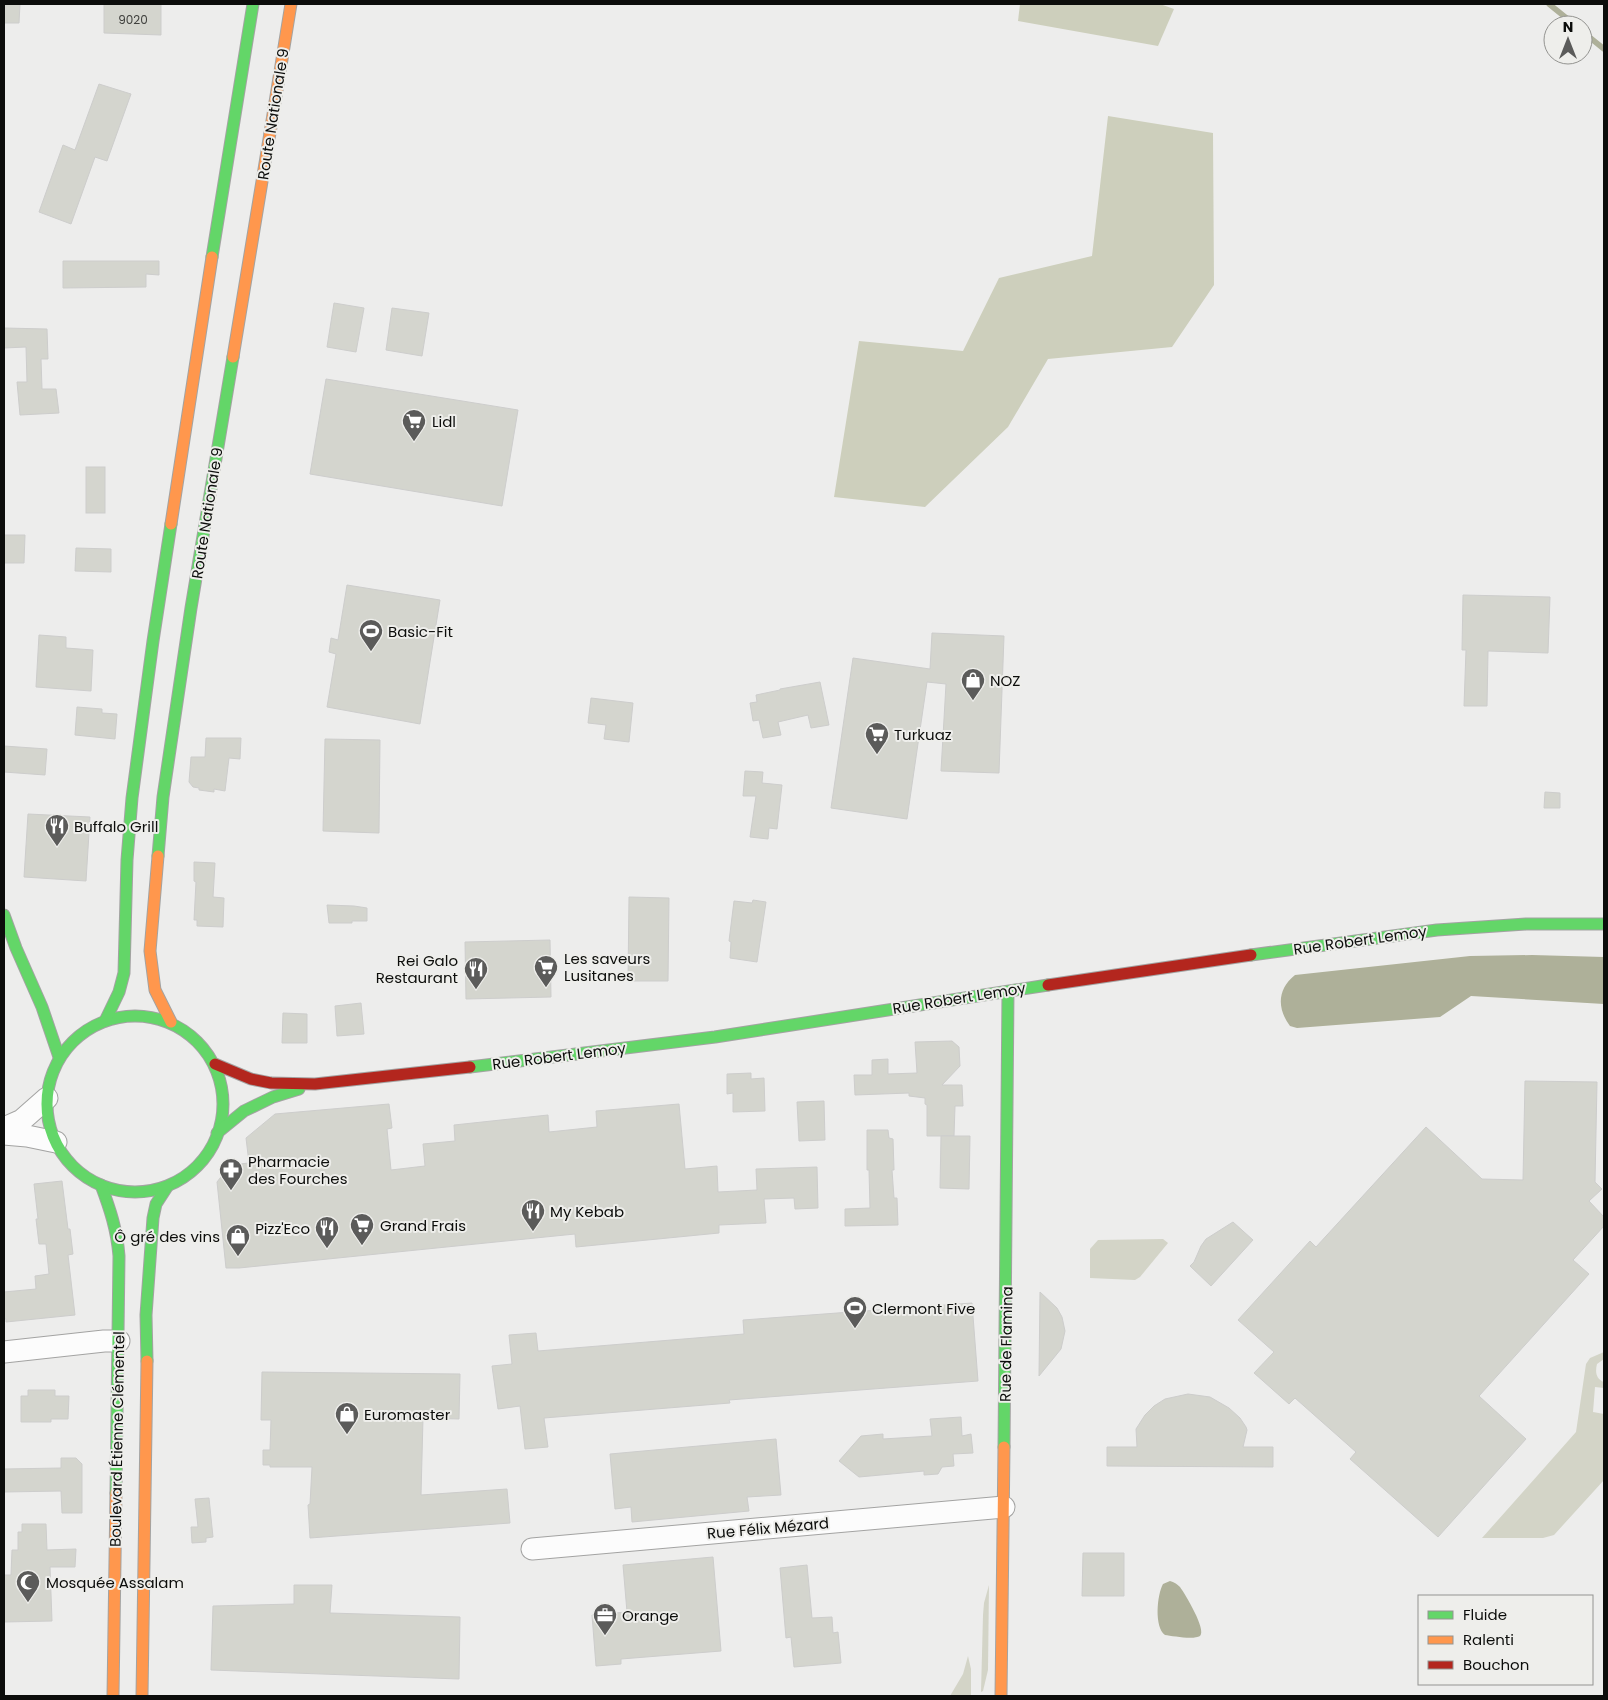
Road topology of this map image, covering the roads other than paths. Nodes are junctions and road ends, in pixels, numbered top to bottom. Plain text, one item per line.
1 (253, 4) edge
2 (291, 4) edge
3 (4, 915) edge
4 (1604, 924) edge
5 (1008, 992) junction
6 (106, 1019) junction
7 (171, 1022) junction
8 (59, 1057) junction
9 (215, 1064) junction
10 (315, 1084) junction
11 (48, 1098) junction
12 (4, 1128) edge
13 (217, 1133) junction
14 (4, 1134) edge
15 (56, 1142) junction
16 (101, 1184) junction
17 (166, 1187) junction
18 (119, 1342) junction
19 (4, 1352) edge
20 (1004, 1508) junction
21 (532, 1549) dead end
22 (1002, 1660) junction
23 (113, 1696) edge
24 (142, 1696) edge
25 (991, 1696) edge
26 (1001, 1696) edge

1 - 6 main road
2 - 7 main road, Route Nationale 9
3 - 8 main road
4 - 5 main road, Rue Robert Lemoy
5 - 10 main road, Rue Robert Lemoy
5 - 20 main road, Rue de Flamina
6 - 7 main road
6 - 8 main road
7 - 9 main road
8 - 11 main road
9 - 10 main road, Rue Robert Lemoy
9 - 13 main road
10 - 13 main road, Rue Robert Lemoy
11 - 12 street
11 - 15 main road
13 - 17 main road
14 - 15 street
15 - 16 main road
16 - 17 main road
16 - 18 main road, Boulevard Étienne Clémentel
17 - 24 main road, Boulevard Étienne Clémentel
18 - 19 street
18 - 23 main road, Boulevard Étienne Clémentel
20 - 21 street, Rue Félix Mézard
20 - 22 main road, Rue de Flamina
22 - 25 main road
22 - 26 main road, Rue de Flamina

